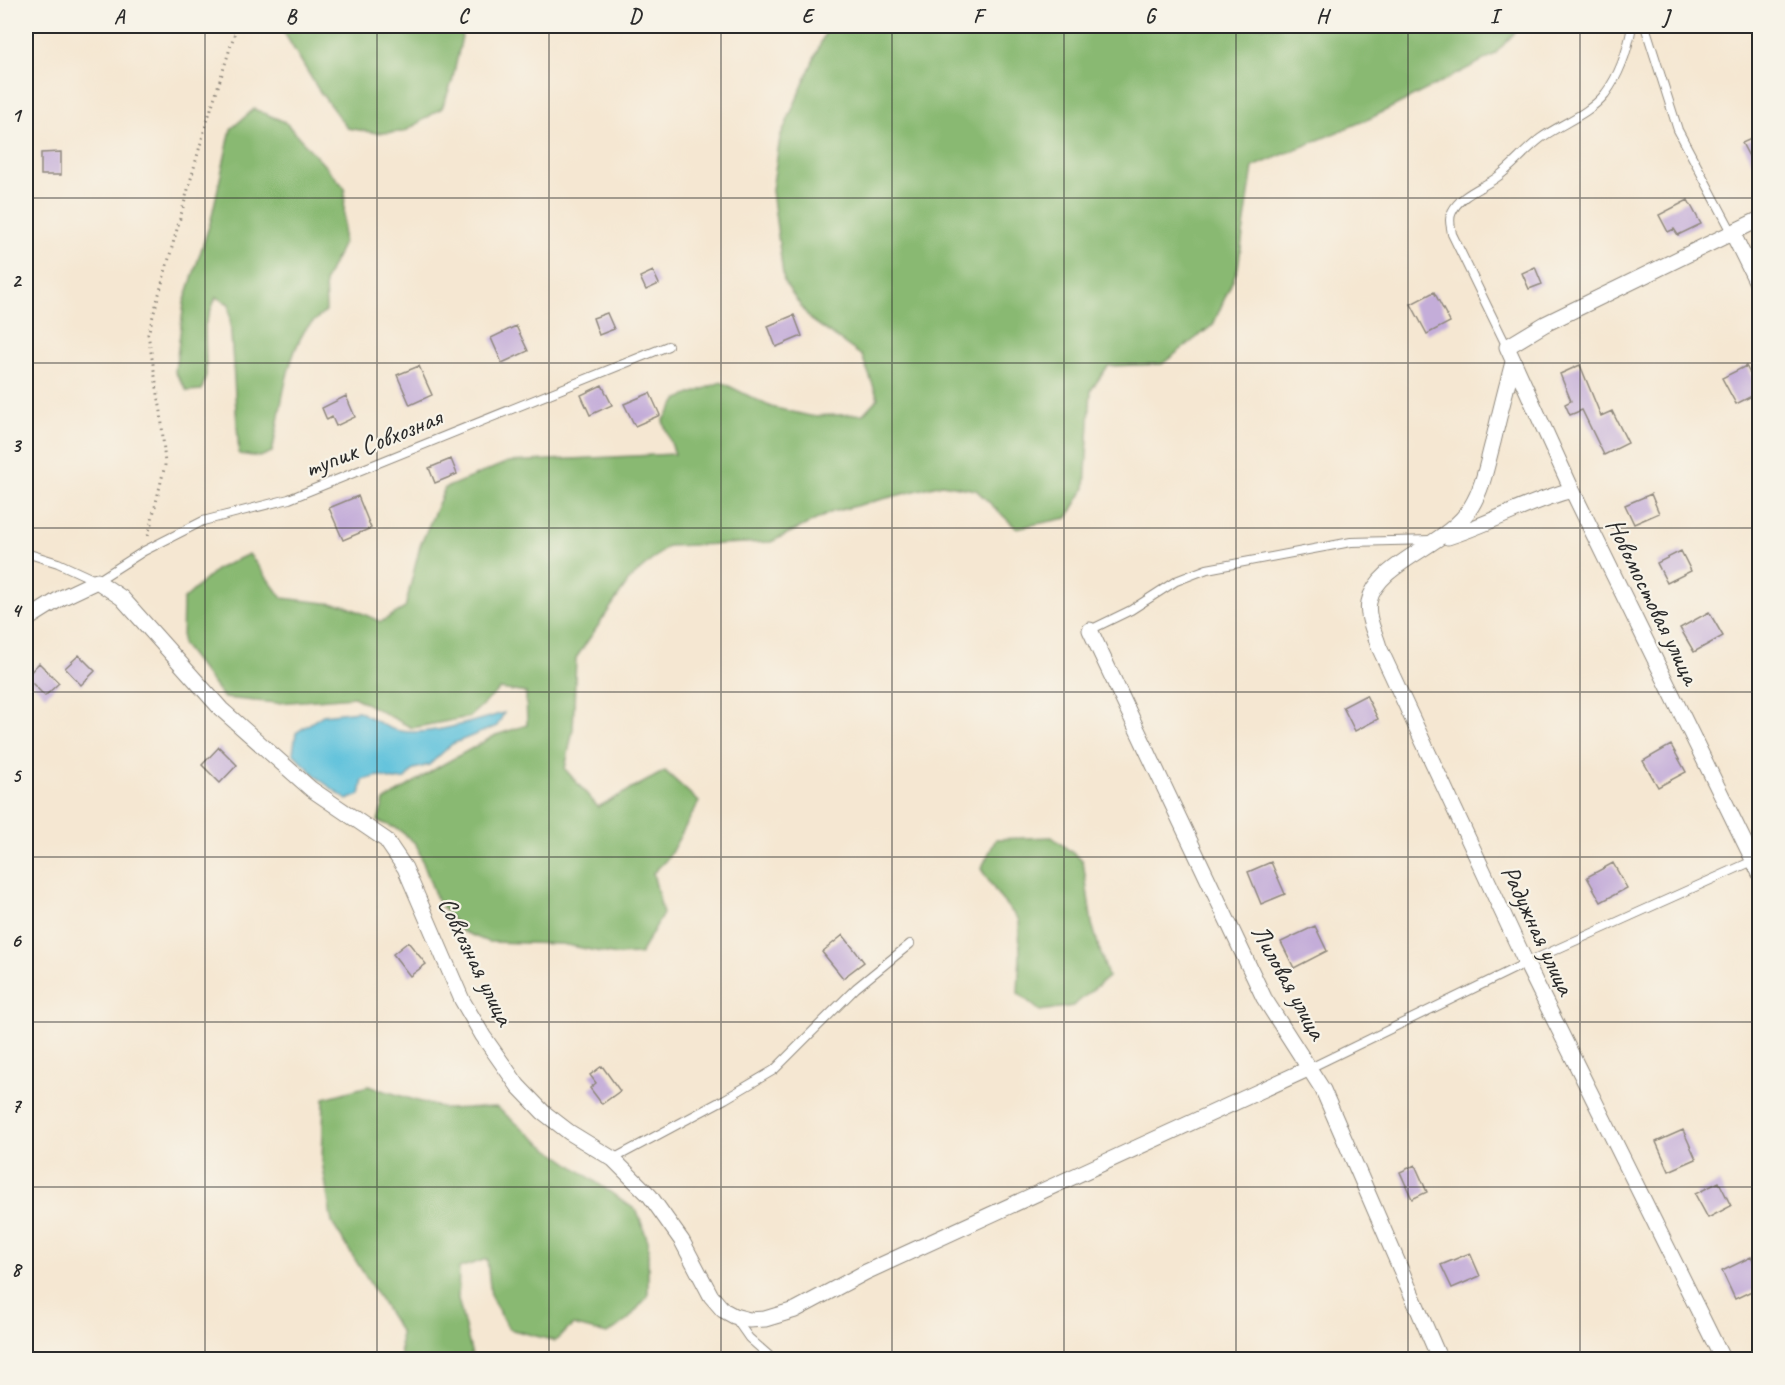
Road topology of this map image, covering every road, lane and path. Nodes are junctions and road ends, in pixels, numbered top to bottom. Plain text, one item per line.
1 (237, 26) edge
2 (1632, 26) edge
3 (1645, 26) edge
4 (1760, 219) edge
5 (1732, 232) junction
6 (1760, 289) edge
7 (668, 346) dead end
8 (1507, 347) junction
9 (1513, 362) junction
10 (1572, 490) junction
11 (1439, 539) junction
12 (144, 551) junction
13 (26, 553) edge
14 (97, 581) junction
15 (26, 620) edge
16 (1090, 630) joint
17 (1757, 864) edge
18 (910, 944) dead end
19 (1527, 963) junction
20 (1310, 1068) junction
21 (613, 1159) junction
22 (734, 1316) junction
23 (774, 1359) edge
24 (1440, 1359) edge
25 (1723, 1359) edge

1 - 12 path
2 - 8 lane
3 - 5 lane
4 - 5 street
5 - 6 street
5 - 8 street
7 - 12 lane, тупик Совхозная
8 - 9 street, Новомостовая улица
9 - 10 street, Новомостовая улица
9 - 11 street
10 - 11 street
10 - 17 street, Новомостовая улица
11 - 16 lane
11 - 19 street, Радужная улица
12 - 14 lane, тупик Совхозная
13 - 14 lane
14 - 15 street
14 - 21 street, Совхозная улица
16 - 20 street, Лиловая улица
17 - 19 lane
18 - 21 lane
19 - 20 lane
19 - 25 street, Радужная улица
20 - 22 street
20 - 24 street, Лиловая улица
21 - 22 street, Совхозная улица
22 - 23 lane

